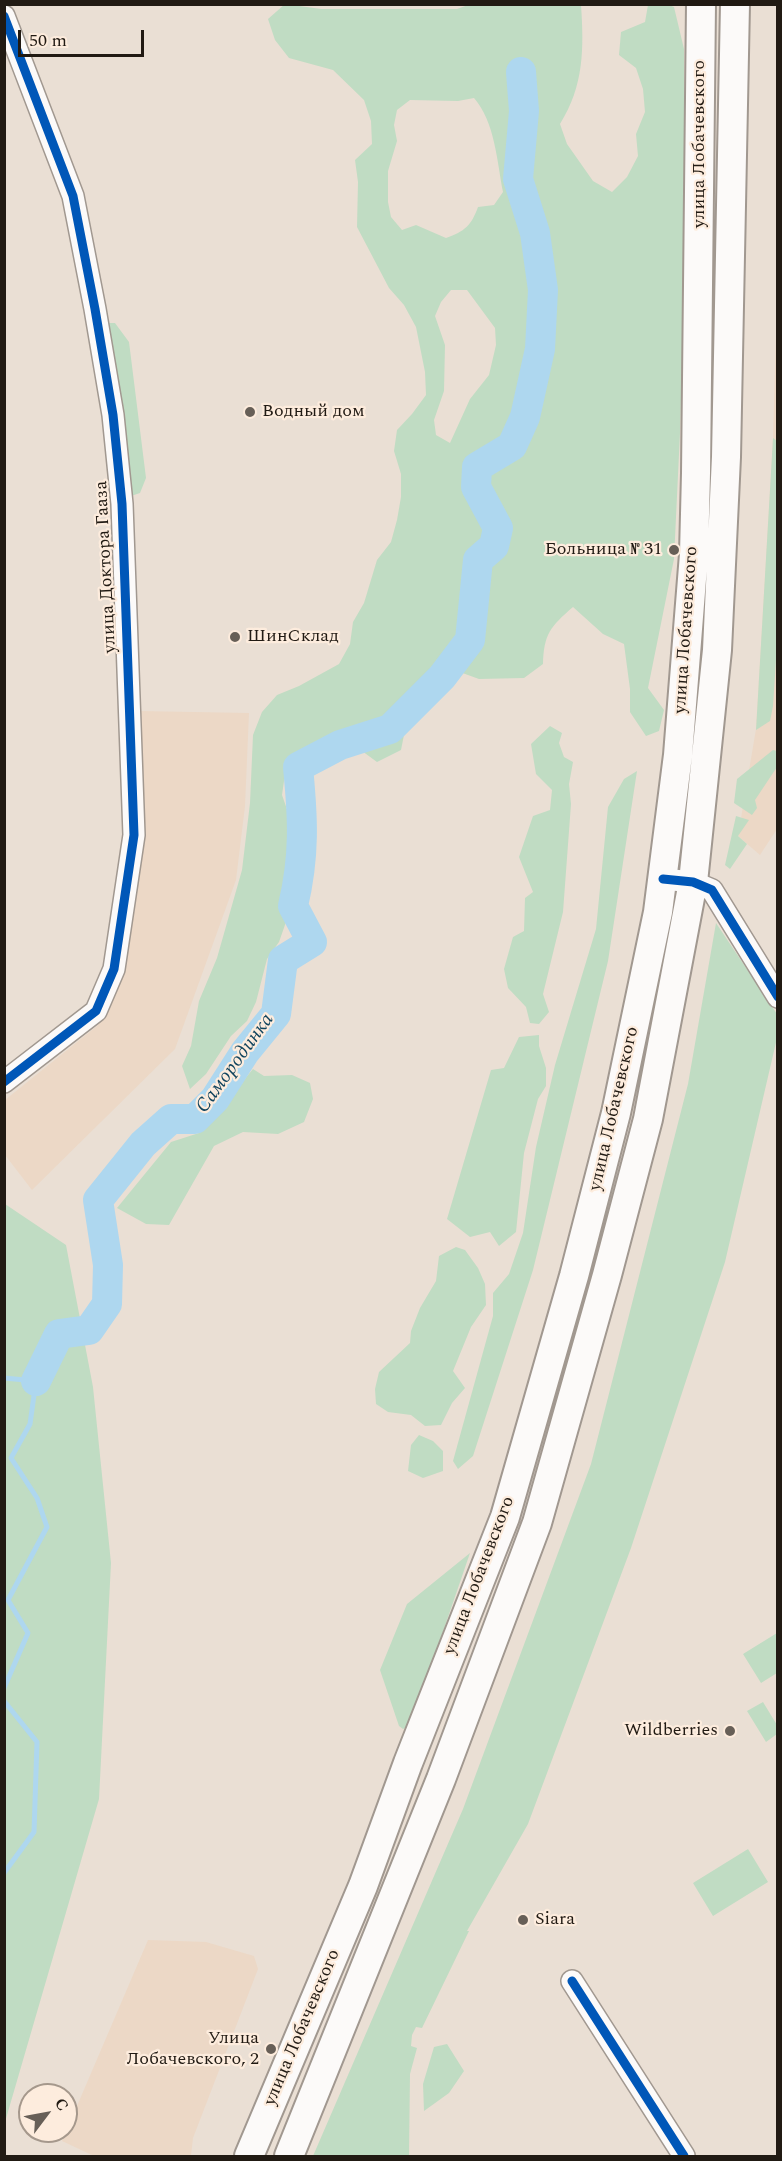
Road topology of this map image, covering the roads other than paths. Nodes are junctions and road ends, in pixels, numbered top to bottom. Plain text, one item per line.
1 (701, 4) edge
2 (735, 4) edge
3 (4, 16) edge
4 (663, 879) junction
5 (693, 882) junction
6 (777, 997) edge
7 (4, 1082) edge
8 (572, 1981) dead end
9 (249, 2157) edge
10 (289, 2157) edge
11 (684, 2157) edge

1 - 4 main road, улица Лобачевского
2 - 5 main road, улица Лобачевского
3 - 7 street, улица Доктора Гааза
4 - 5 street
4 - 9 main road, улица Лобачевского
5 - 6 street
5 - 10 main road, улица Лобачевского
8 - 11 street

